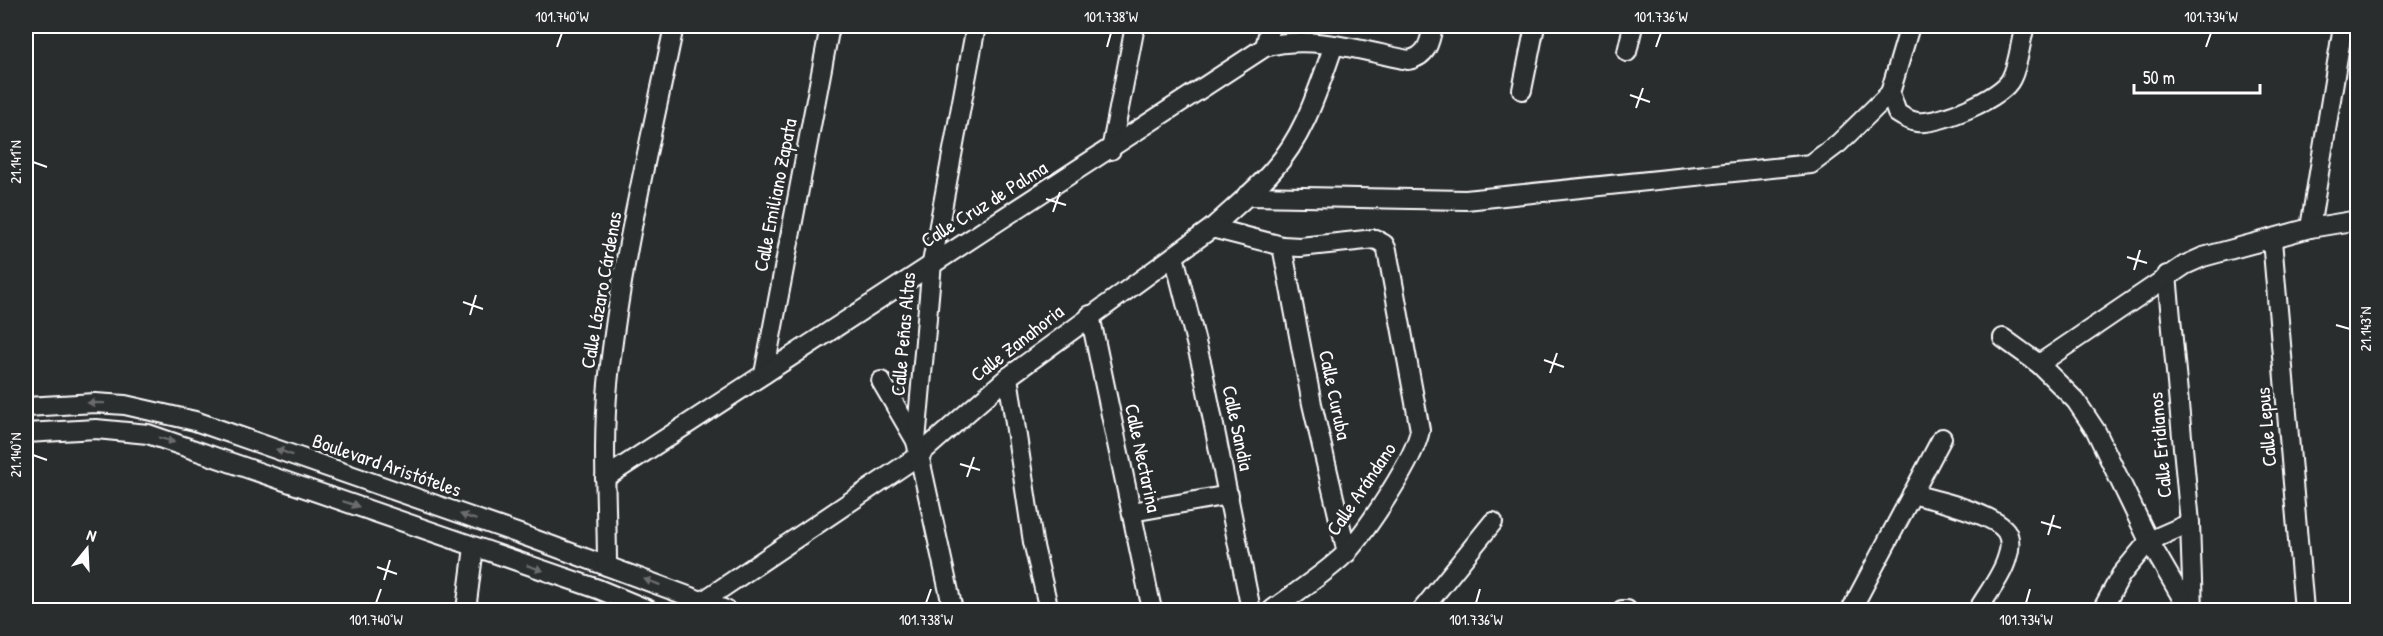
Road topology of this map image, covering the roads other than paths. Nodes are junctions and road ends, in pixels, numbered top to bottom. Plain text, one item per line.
1 (674, 26) edge
2 (830, 26) edge
3 (976, 26) edge
4 (1135, 26) edge
5 (1270, 26) edge
6 (1433, 26) edge
7 (1534, 26) edge
8 (1634, 26) edge
9 (1910, 26) edge
10 (2025, 26) edge
11 (2343, 26) edge
12 (1334, 45) junction
13 (1265, 47) junction
14 (1627, 52) dead end
15 (1522, 90) dead end
16 (1890, 93) junction
17 (1111, 150) junction
18 (1246, 196) junction
19 (2358, 220) edge
20 (1212, 228) junction
21 (2310, 228) junction
22 (2272, 240) junction
23 (1282, 246) junction
24 (1174, 256) junction
25 (932, 263) junction
26 (2167, 275) junction
27 (1090, 315) junction
28 (2003, 338) dead end
29 (2039, 364) junction
30 (764, 374) junction
31 (1008, 376) junction
32 (882, 381) dead end
33 (26, 407) edge
34 (26, 433) edge
35 (1942, 438) dead end
36 (917, 448) junction
37 (605, 478) junction
38 (1912, 494) junction
39 (1229, 495) junction
40 (1132, 512) junction
41 (1493, 522) dead end
42 (2190, 523) junction
43 (2150, 542) junction
44 (474, 548) junction
45 (1347, 553) junction
46 (607, 566) junction
47 (703, 601) junction
48 (466, 610) edge
49 (649, 610) edge
50 (726, 610) edge
51 (952, 610) edge
52 (1049, 610) edge
53 (1152, 610) edge
54 (1251, 610) edge
55 (1272, 610) edge
56 (1422, 610) edge
57 (1622, 610) edge
58 (1627, 610) edge
59 (1851, 610) edge
60 (1978, 610) edge
61 (2102, 610) edge
62 (2191, 610) edge
63 (2304, 610) edge

1 - 37 street, Calle Lázaro Cárdenas
2 - 30 street, Calle Emiliano Zapata
3 - 25 street, Calle Peñas Altas
4 - 17 street
5 - 13 street
6 - 12 street, Calle Cruz de Palma
7 - 15 street
8 - 14 street
9 - 16 street
10 - 16 street
11 - 21 street
12 - 13 street, Calle Cruz de Palma
12 - 18 street, Calle Zanahoria
13 - 17 street, Calle Cruz de Palma
16 - 18 street
17 - 25 street, Calle Cruz de Palma
18 - 20 street, Calle Zanahoria
19 - 21 street
20 - 23 street
20 - 24 street, Calle Zanahoria
21 - 22 street
22 - 26 street
22 - 63 street, Calle Lepus
23 - 45 street, Calle Curuba
23 - 45 street, Calle Arándano
24 - 27 street, Calle Zanahoria
24 - 39 street, Calle Sandia
25 - 30 street, Calle Cruz de Palma
25 - 36 street, Calle Peñas Altas
26 - 29 street
26 - 42 street, Calle Eridianos
27 - 31 street, Calle Zanahoria
27 - 40 street, Calle Nectarina
28 - 29 street
29 - 43 street
30 - 37 street, Calle Cruz de Palma
31 - 36 street, Calle Zanahoria
31 - 52 street
32 - 36 street
46 -> 33 street, Boulevard Aristóteles
34 -> 44 street
35 - 38 street
36 - 47 street, Calle Zanahoria
36 - 51 street, Calle Peñas Altas
37 - 46 street, Calle Lázaro Cárdenas
38 - 59 street
38 - 60 street
39 - 40 street
39 - 54 street, Calle Sandia
40 - 53 street, Calle Nectarina
41 - 56 street
42 - 43 street
42 - 62 street, Calle Eridianos
43 - 61 street
43 - 62 street
44 - 48 street
44 -> 49 street
45 - 55 street, Calle Arándano
47 -> 46 street, Boulevard Aristóteles
47 - 50 street, Boulevard Aristóteles
57 - 58 street

